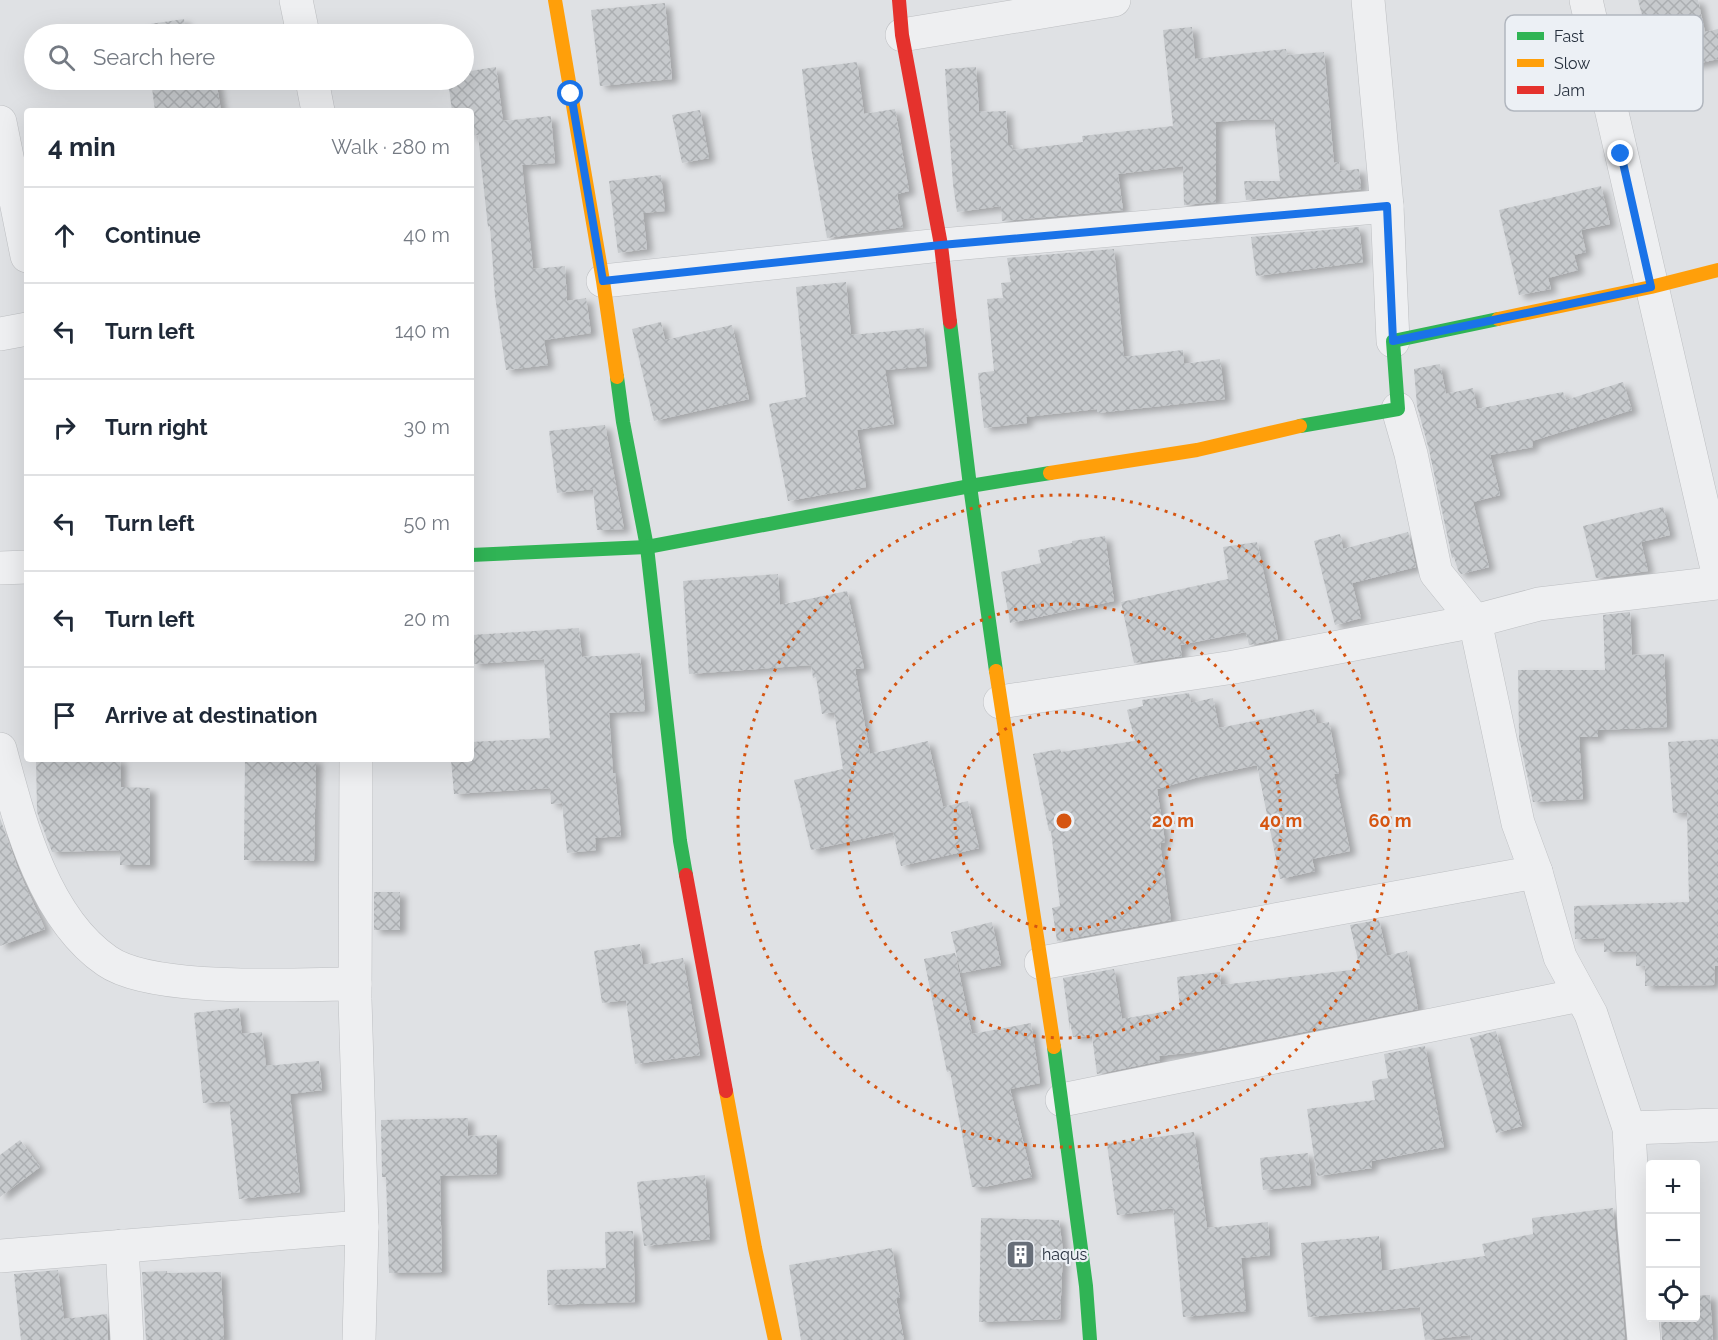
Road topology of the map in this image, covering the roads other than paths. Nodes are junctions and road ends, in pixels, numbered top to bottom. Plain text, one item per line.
1 (296, 0) edge
2 (555, 0) edge
3 (899, 0) edge
4 (1114, 0) edge
5 (1368, 0) edge
6 (1587, 0) edge
7 (1590, 15) edge
8 (301, 24) edge
9 (902, 35) junction
10 (314, 90) edge
11 (317, 108) edge
12 (1612, 111) edge
13 (0, 122) edge
14 (1387, 206) junction
15 (24, 241) edge
16 (941, 245) junction
17 (1718, 270) edge
18 (603, 281) junction
19 (1651, 287) junction
20 (24, 330) edge
21 (0, 334) edge
22 (1393, 341) junction
23 (1398, 409) junction
24 (970, 486) junction
25 (647, 547) junction
26 (474, 555) edge
27 (24, 567) edge
28 (0, 568) edge
29 (1718, 573) edge
30 (1718, 583) edge
31 (1475, 621) junction
32 (1000, 702) junction
33 (0, 749) edge
34 (356, 762) edge
35 (1536, 872) junction
36 (1041, 963) junction
37 (355, 984) junction
38 (1580, 995) junction
39 (1062, 1100) junction
40 (1718, 1125) edge
41 (1629, 1128) junction
42 (362, 1227) junction
43 (122, 1246) junction
44 (0, 1256) edge
45 (127, 1340) edge
46 (359, 1340) edge
47 (775, 1340) edge
48 (1090, 1340) edge
49 (1644, 1340) edge

1 - 8 street
2 - 18 street
3 - 9 street
4 - 9 street
5 - 14 street
6 - 7 street
9 - 16 street
10 - 11 street
12 - 19 street
13 - 15 street
14 - 16 street
14 - 22 street
16 - 18 street
16 - 24 street
17 - 19 street
18 - 25 street
19 - 22 street
19 - 29 street
20 - 21 street
22 - 23 street
23 - 24 street
23 - 31 street
24 - 25 street
24 - 32 street
25 - 26 street
25 - 47 street
27 - 28 street
30 - 31 street
31 - 32 street
31 - 35 street
32 - 36 street
33 - 37 street
34 - 37 street
35 - 36 street
35 - 38 street
36 - 39 street
37 - 42 street
38 - 39 street
38 - 41 street
39 - 48 street
40 - 41 street
41 - 49 street
42 - 43 street
42 - 46 street
43 - 44 street
43 - 45 street

